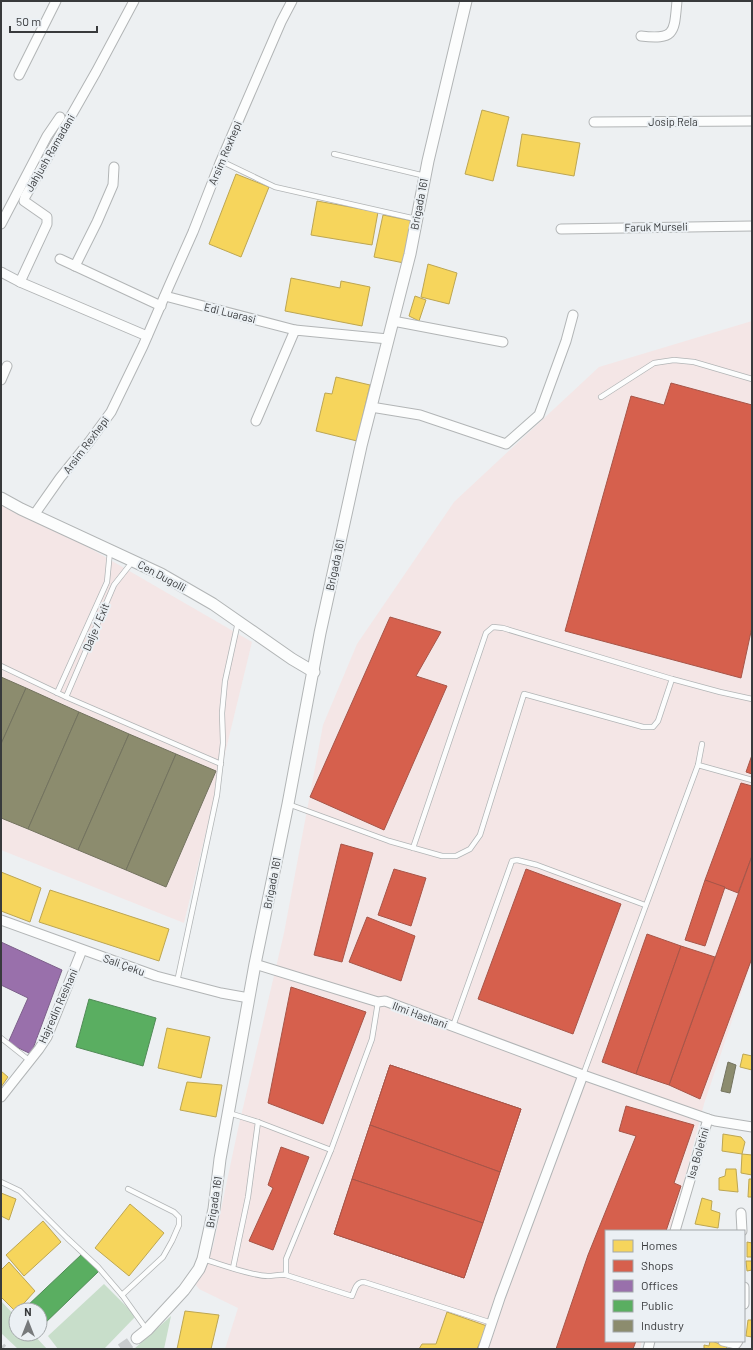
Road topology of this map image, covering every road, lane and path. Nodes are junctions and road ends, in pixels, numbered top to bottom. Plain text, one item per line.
1 (56, 1) edge
2 (134, 1) edge
3 (292, 1) edge
4 (466, 1) edge
5 (677, 1) edge
6 (641, 36) dead end
7 (19, 75) dead end
8 (60, 117) dead end
9 (752, 121) edge
10 (594, 122) dead end
11 (334, 154) dead end
12 (221, 161) junction
13 (114, 167) dead end
14 (425, 176) junction
15 (416, 219) junction
16 (1, 224) edge
17 (752, 226) edge
18 (561, 229) dead end
19 (60, 259) dead end
20 (75, 266) junction
21 (1, 272) edge
22 (20, 282) junction
23 (165, 296) junction
24 (161, 306) junction
25 (573, 315) dead end
26 (393, 321) junction
27 (295, 330) junction
28 (147, 336) junction
29 (388, 339) junction
30 (503, 342) dead end
31 (7, 366) dead end
32 (752, 379) edge
33 (1, 380) edge
34 (601, 396) dead end
35 (371, 407) junction
36 (256, 421) dead end
37 (1, 498) edge
38 (34, 515) junction
39 (110, 550) junction
40 (134, 561) junction
41 (238, 622) junction
42 (1, 666) edge
43 (314, 672) junction
44 (672, 679) junction
45 (57, 693) junction
46 (66, 697) junction
47 (752, 699) edge
48 (702, 744) dead end
49 (221, 764) junction
50 (698, 765) junction
51 (752, 780) edge
52 (288, 804) junction
53 (413, 848) junction
54 (645, 905) junction
55 (1, 920) edge
56 (82, 950) junction
57 (255, 964) junction
58 (177, 982) junction
59 (249, 998) junction
60 (378, 1002) junction
61 (453, 1026) junction
62 (1, 1038) edge
63 (30, 1061) junction
64 (583, 1075) junction
65 (1, 1097) edge
66 (229, 1113) junction
67 (708, 1119) junction
68 (258, 1122) junction
69 (752, 1127) edge
70 (331, 1150) junction
71 (1, 1182) edge
72 (128, 1189) dead end
73 (741, 1213) dead end
74 (675, 1230) edge
75 (742, 1230) edge
76 (203, 1259) junction
77 (233, 1268) junction
78 (286, 1275) junction
79 (122, 1296) junction
80 (492, 1323) junction
81 (147, 1330) junction
82 (137, 1338) tunnel mouth
83 (727, 1342) edge
84 (737, 1342) edge
85 (483, 1349) edge

1 - 7 street
2 - 22 street, Jahjush Ramadani
3 - 12 street, Arsim Rexhepi
4 - 14 street, Brigada 161
5 - 6 street
8 - 16 street
9 - 10 street, Josip Rela
11 - 14 lane
12 - 15 lane
12 - 23 street, Arsim Rexhepi
13 - 20 street
14 - 15 street, Brigada 161
15 - 26 street, Brigada 161
17 - 18 street, Faruk Murseli
19 - 20 street
20 - 24 street
21 - 22 street
22 - 28 street
23 - 24 street, Arsim Rexhepi
23 - 27 street, Edi Luarasi
24 - 28 street, Arsim Rexhepi
25 - 35 street
26 - 29 street, Brigada 161
26 - 30 street
27 - 29 street, Edi Luarasi
27 - 36 street
28 - 38 street, Arsim Rexhepi
29 - 35 street, Brigada 161
31 - 33 street
32 - 34 lane
35 - 43 street, Brigada 161
37 - 38 street, Cen Dugolli
38 - 39 street, Cen Dugolli
39 - 40 street, Cen Dugolli
39 - 45 lane
40 - 41 street, Cen Dugolli
40 - 46 lane, Dalje / Exit
41 - 43 street, Cen Dugolli
41 - 49 lane
42 - 45 lane
43 - 52 street, Brigada 161
44 - 47 lane
44 - 53 lane
44 - 53 lane
45 - 46 lane
46 - 49 lane
48 - 50 lane
49 - 58 lane
50 - 51 lane
50 - 54 lane
52 - 53 lane
52 - 57 street, Brigada 161
54 - 61 lane
54 - 64 lane
55 - 56 street, Sali Çeku
56 - 58 street, Sali Çeku
56 - 63 street, Hajredin Reshani
57 - 59 street, Brigada 161
57 - 60 street, Ilmi Hashani
58 - 59 street, Sali Çeku
59 - 66 street, Brigada 161
60 - 61 street, Ilmi Hashani
60 - 70 lane
61 - 64 street, Ilmi Hashani
62 - 63 lane
63 - 65 street, Hajredin Reshani
64 - 67 street, Ilmi Hashani
64 - 80 street
66 - 68 lane
66 - 76 street, Brigada 161
67 - 69 street, Isa Boletini
67 - 74 street, Isa Boletini
68 - 70 lane
68 - 77 lane
70 - 78 lane
71 - 79 lane
72 - 79 lane
73 - 75 street
76 - 77 lane
76 - 81 street, Brigada 161
77 - 78 lane
78 - 80 lane
79 - 81 lane
80 - 85 street
81 - 82 street, Brigada 161
83 - 84 street

